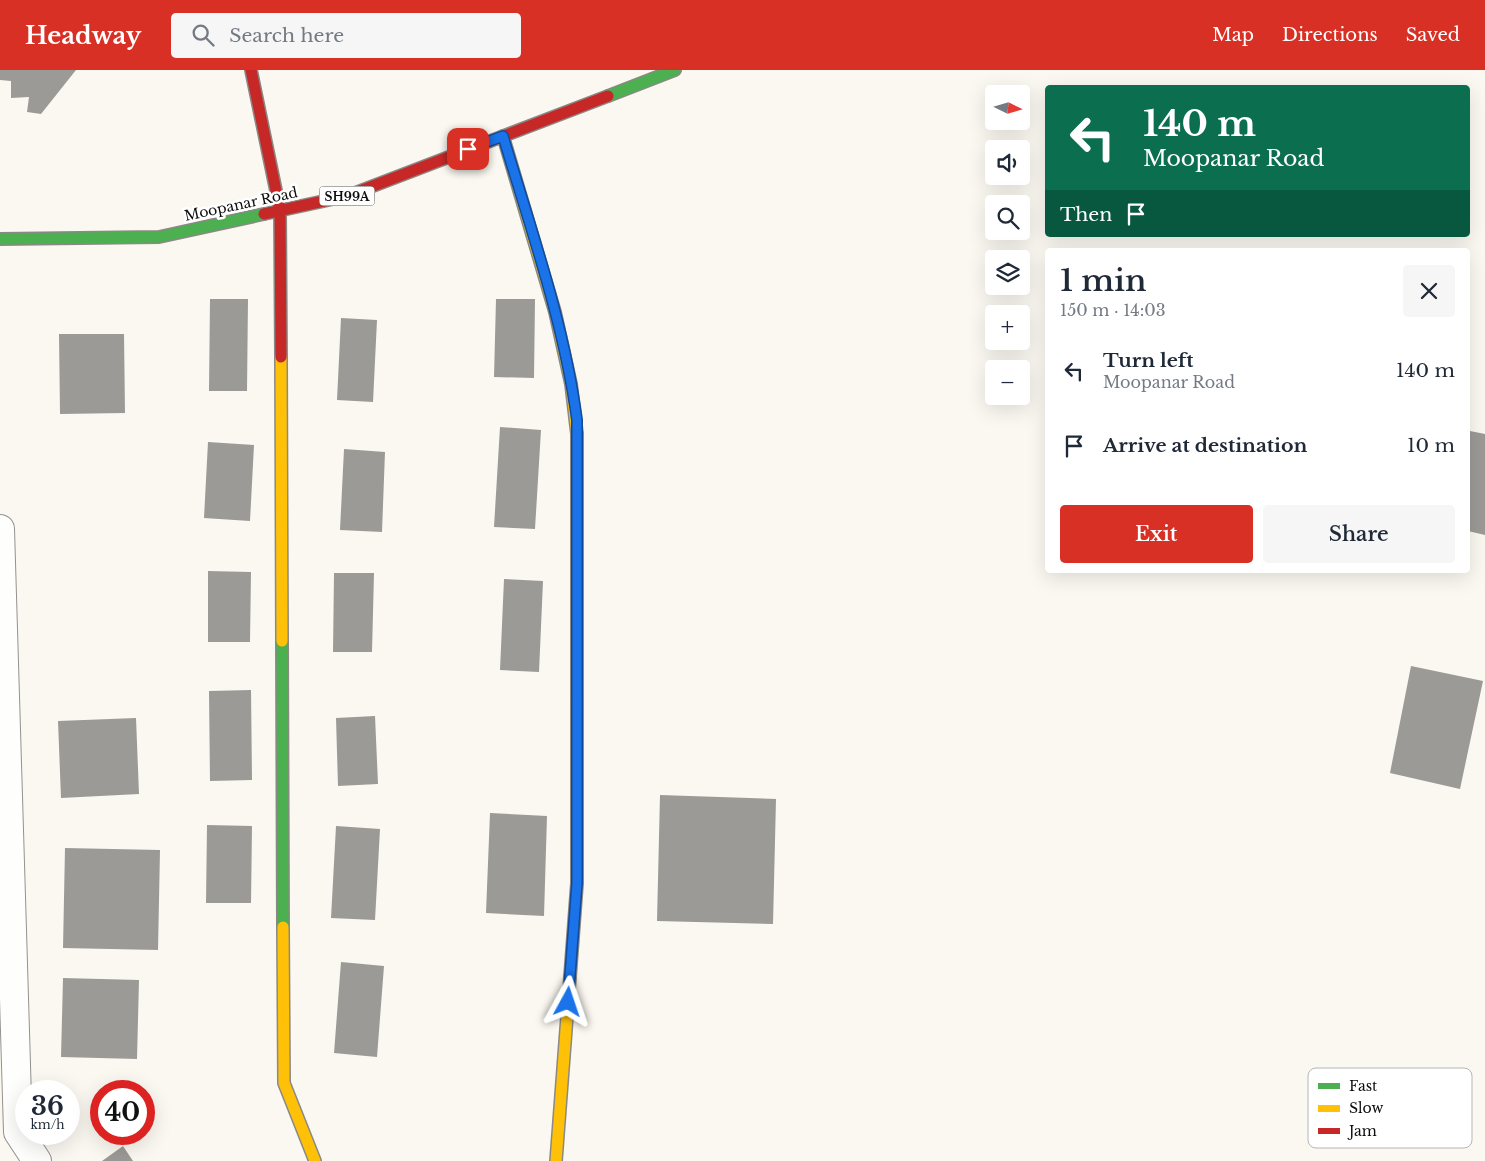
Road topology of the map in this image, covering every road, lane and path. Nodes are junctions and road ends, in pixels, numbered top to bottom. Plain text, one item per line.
1 (250, 70) edge
2 (675, 70) edge
3 (503, 136) junction
4 (280, 210) junction
5 (0, 239) edge
6 (0, 529) edge
7 (37, 1161) edge
8 (315, 1161) edge
9 (556, 1161) edge

1 - 4 street
2 - 3 street, Moopanar Road / SH99A
3 - 4 street, Moopanar Road / SH99A
3 - 9 street
4 - 5 street, Moopanar Road / SH99A
4 - 8 street
6 - 7 street

